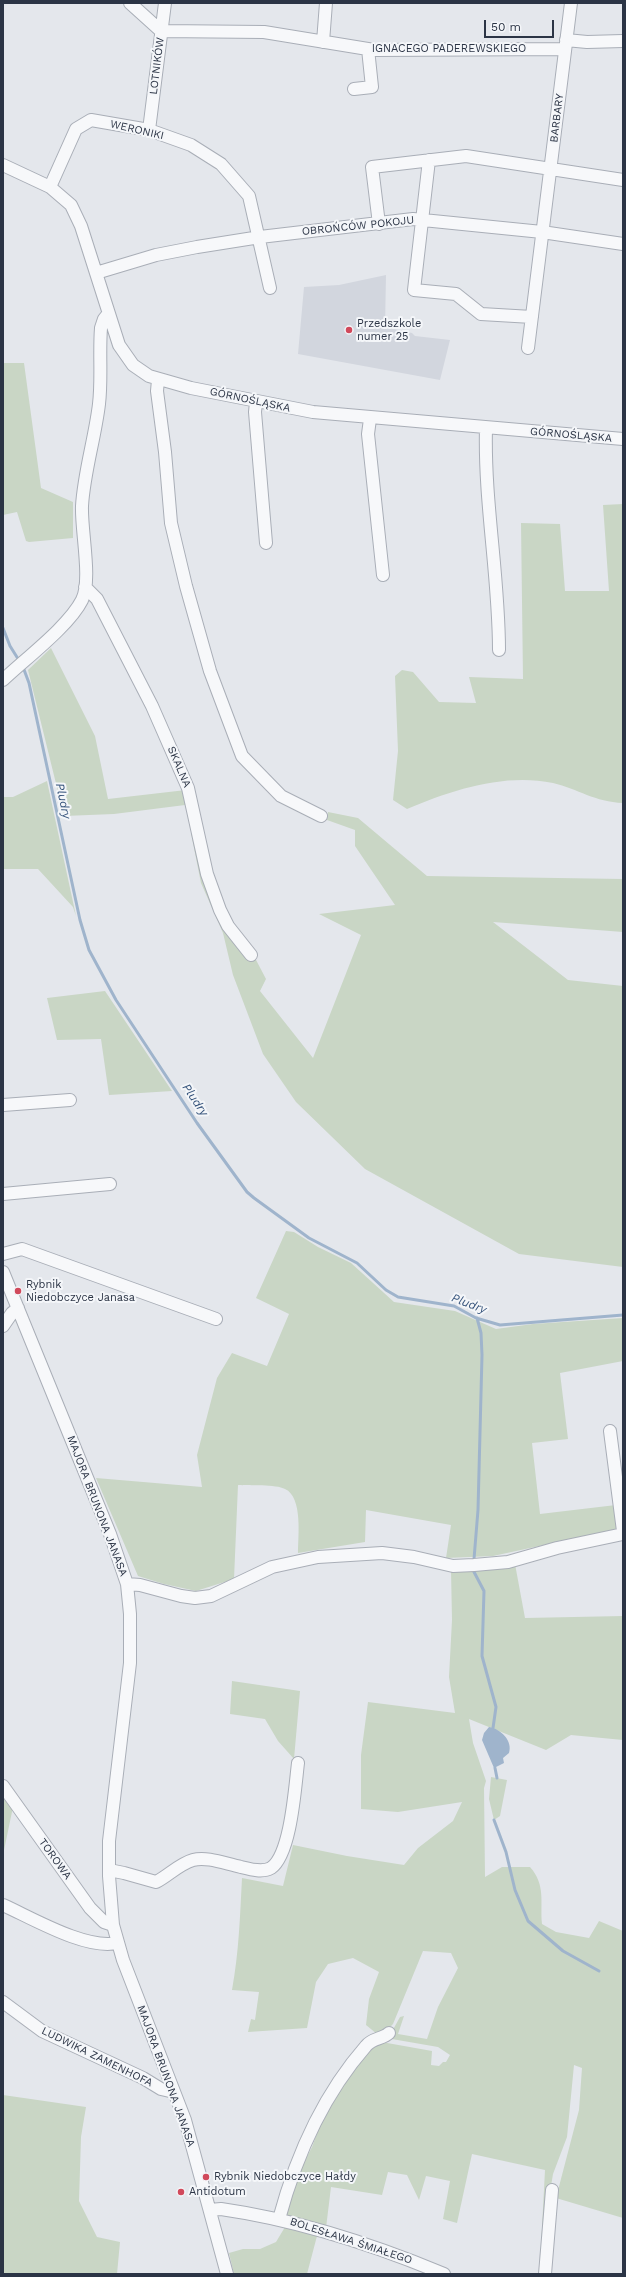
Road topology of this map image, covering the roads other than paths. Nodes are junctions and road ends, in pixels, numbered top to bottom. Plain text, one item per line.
1 (130, 3) edge
2 (165, 3) edge
3 (326, 3) edge
4 (571, 3) edge
5 (162, 31) junction
6 (623, 41) edge
7 (323, 42) junction
8 (566, 45) junction
9 (368, 50) junction
10 (354, 89) dead end
11 (149, 130) junction
12 (429, 160) junction
13 (3, 165) edge
14 (550, 170) junction
15 (623, 180) edge
16 (50, 187) junction
17 (422, 219) junction
18 (379, 224) junction
19 (542, 232) junction
20 (260, 237) junction
21 (623, 244) edge
22 (96, 273) junction
23 (270, 288) dead end
24 (108, 314) junction
25 (532, 318) junction
26 (528, 348) dead end
27 (164, 381) junction
28 (256, 402) junction
29 (370, 418) junction
30 (486, 428) junction
31 (623, 439) edge
32 (266, 543) dead end
33 (383, 575) dead end
34 (86, 587) junction
35 (498, 650) dead end
36 (7, 674) edge
37 (321, 816) dead end
38 (251, 955) dead end
39 (70, 1100) dead end
40 (3, 1104) edge
41 (110, 1184) dead end
42 (3, 1194) edge
43 (3, 1254) edge
44 (3, 1272) edge
45 (18, 1308) junction
46 (216, 1319) dead end
47 (3, 1326) edge
48 (610, 1431) dead end
49 (623, 1533) edge
50 (127, 1584) junction
51 (298, 1763) dead end
52 (3, 1786) edge
53 (108, 1870) junction
54 (3, 1905) edge
55 (113, 1924) junction
56 (118, 1944) junction
57 (3, 2002) edge
58 (389, 2032) dead end
59 (174, 2092) junction
60 (552, 2190) dead end
61 (210, 2210) junction
62 (279, 2219) junction
63 (227, 2274) edge
64 (444, 2274) edge
65 (545, 2274) edge

1 - 5 street
2 - 5 street, LOTNIKÓW
3 - 7 street
4 - 8 street, BARBARY
5 - 7 street, IGNACEGO PADEREWSKIEGO
5 - 11 street, LOTNIKÓW
6 - 8 street, IGNACEGO PADEREWSKIEGO
7 - 9 street, IGNACEGO PADEREWSKIEGO
8 - 9 street, IGNACEGO PADEREWSKIEGO
8 - 14 street, BARBARY
9 - 10 street
11 - 16 street, WERONIKI
11 - 20 street, WERONIKI
12 - 14 street
12 - 17 street
12 - 18 street
13 - 16 street, GÓRNOŚLĄSKA
14 - 15 street
14 - 19 street, BARBARY
16 - 22 street, GÓRNOŚLĄSKA
17 - 18 street, OBROŃCÓW POKOJU
17 - 19 street, OBROŃCÓW POKOJU
17 - 25 street
18 - 20 street, OBROŃCÓW POKOJU
19 - 21 street, OBROŃCÓW POKOJU
19 - 25 street, BARBARY
20 - 22 street, OBROŃCÓW POKOJU
20 - 23 street, WERONIKI
22 - 24 street, GÓRNOŚLĄSKA
24 - 27 street, GÓRNOŚLĄSKA
24 - 34 street
25 - 26 street, BARBARY
27 - 28 street, GÓRNOŚLĄSKA
27 - 37 street
28 - 29 street, GÓRNOŚLĄSKA
28 - 32 street
29 - 30 street, GÓRNOŚLĄSKA
29 - 33 street
30 - 31 street, GÓRNOŚLĄSKA
30 - 35 street
34 - 36 street
34 - 38 street, SKALNA
39 - 40 street
41 - 42 street
43 - 46 street
44 - 45 street, MAJORA BRUNONA JANASA
45 - 47 street
45 - 50 street, MAJORA BRUNONA JANASA
48 - 49 street
49 - 50 street
50 - 53 street, MAJORA BRUNONA JANASA
51 - 53 street
52 - 55 street, TOROWA
53 - 55 street, MAJORA BRUNONA JANASA
54 - 56 street
55 - 56 street, MAJORA BRUNONA JANASA
56 - 59 street, MAJORA BRUNONA JANASA
57 - 59 street, LUDWIKA ZAMENHOFA
58 - 62 street, BOLESŁAWA ŚMIAŁEGO
59 - 61 street, MAJORA BRUNONA JANASA
60 - 65 street
61 - 62 street, BOLESŁAWA ŚMIAŁEGO
61 - 63 street, MAJORA BRUNONA JANASA
62 - 64 street, BOLESŁAWA ŚMIAŁEGO

